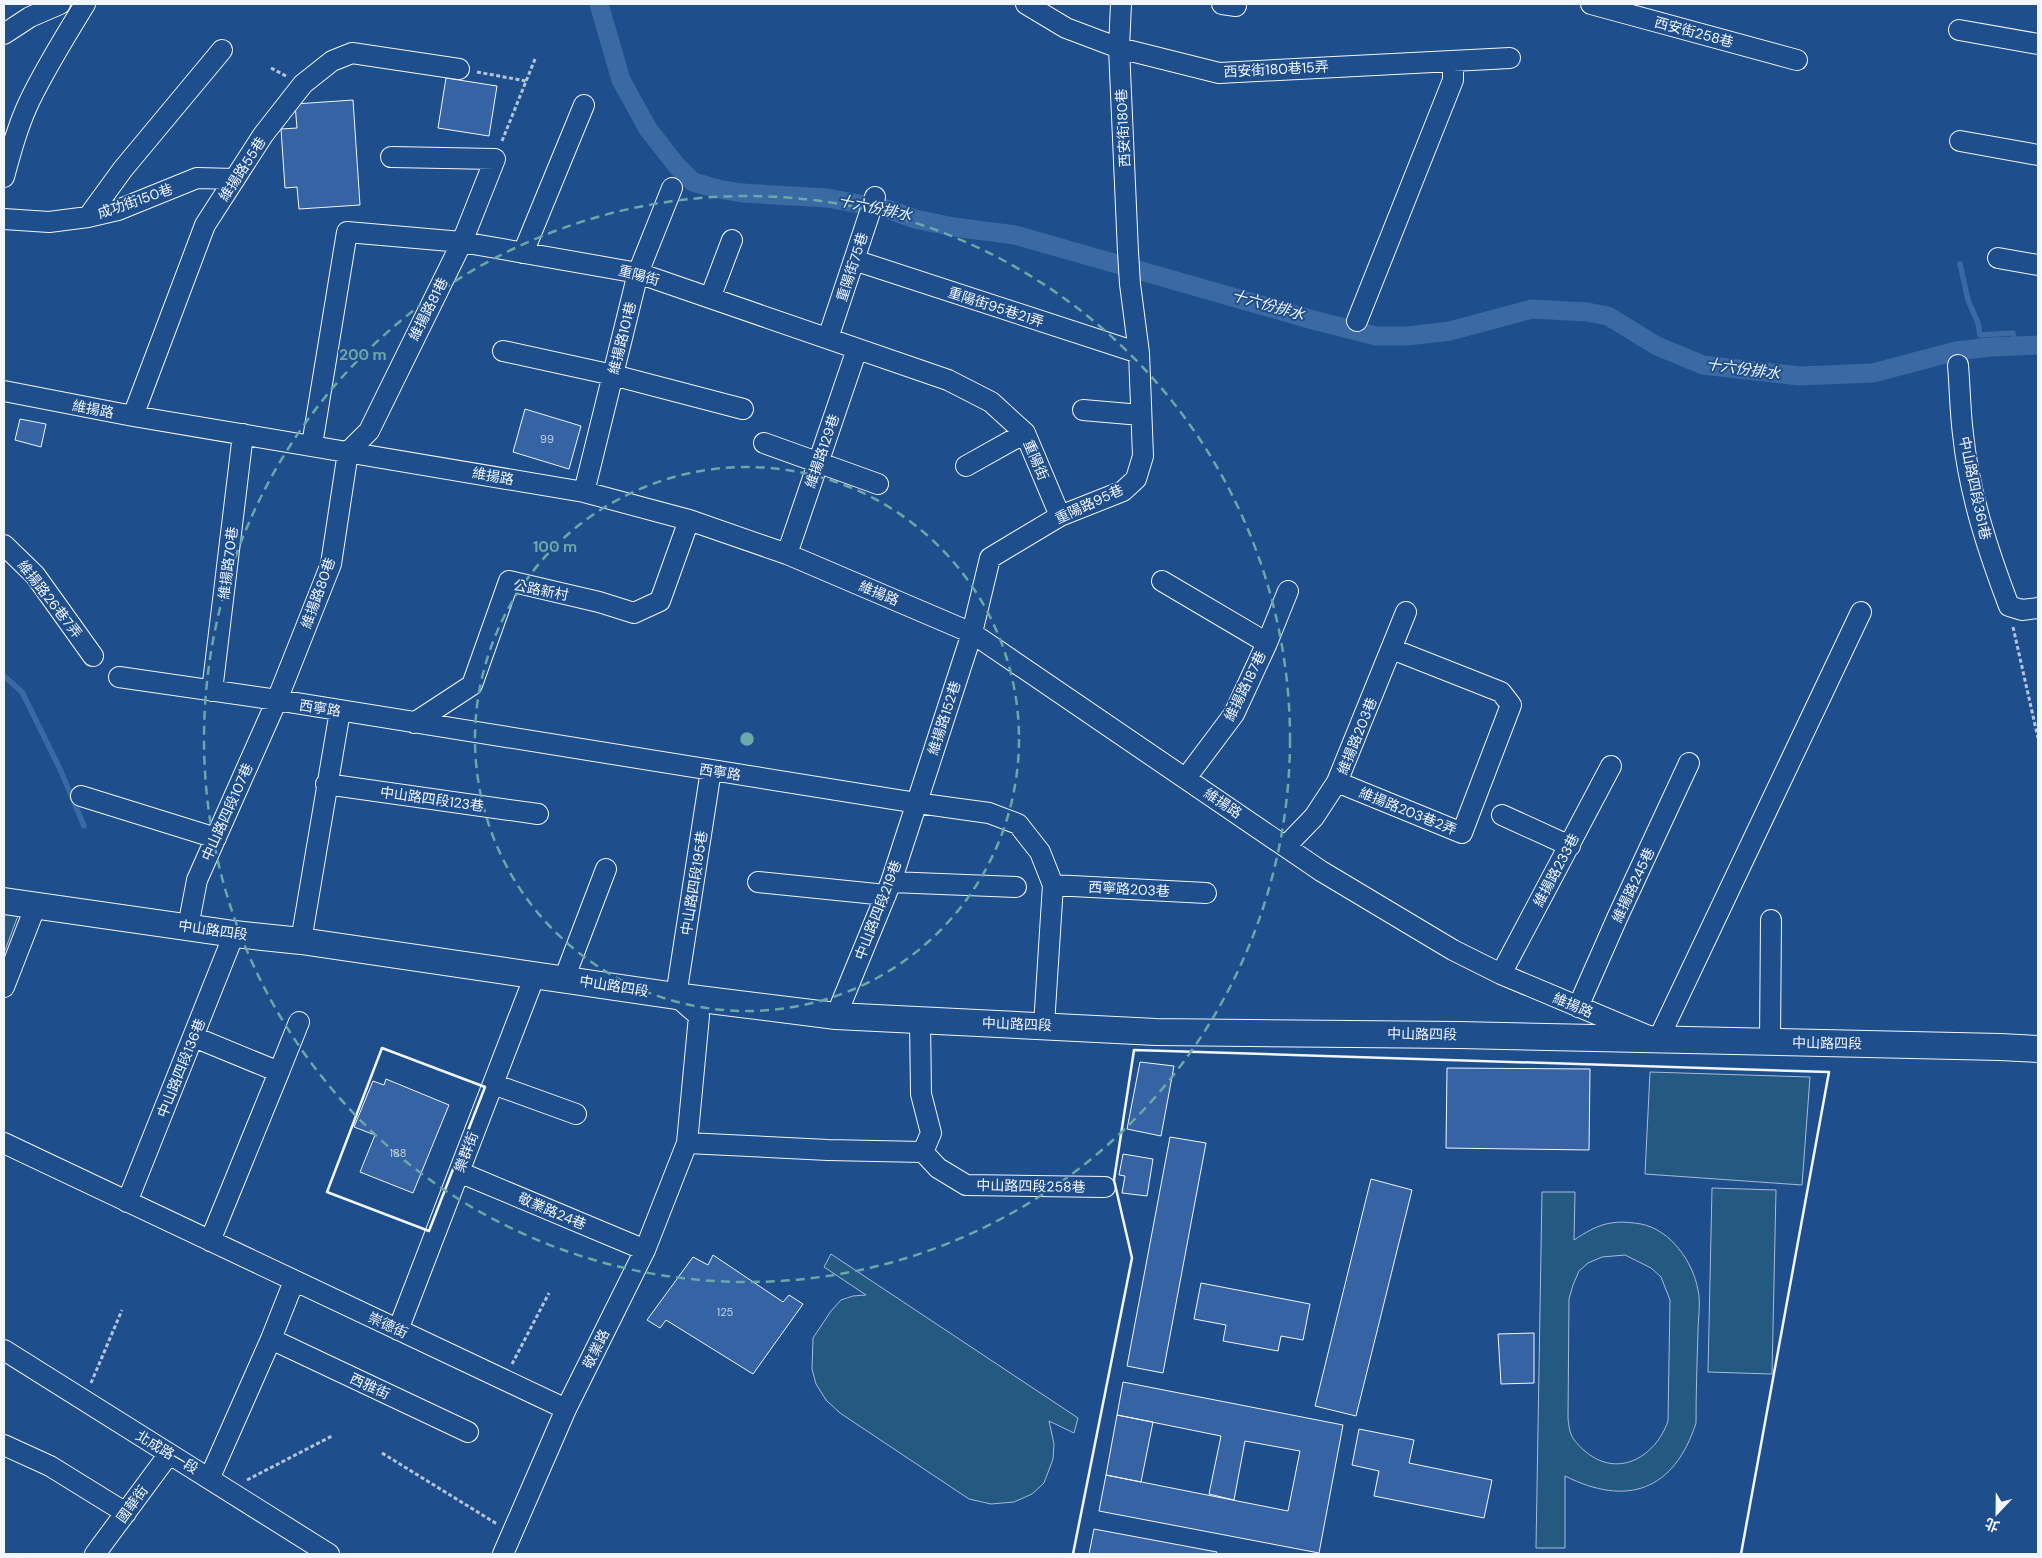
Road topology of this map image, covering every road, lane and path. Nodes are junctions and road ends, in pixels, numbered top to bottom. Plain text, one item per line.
1 (60, 4) edge
2 (86, 4) edge
3 (1027, 4) edge
4 (1121, 4) edge
5 (1591, 4) edge
6 (1959, 30) dead end
7 (4, 34) edge
8 (2038, 44) edge
9 (1119, 48) junction
10 (222, 50) dead end
11 (535, 58) dead end
12 (1510, 58) dead end
13 (1797, 60) dead end
14 (1453, 61) junction
15 (459, 69) joint
16 (526, 81) junction
17 (584, 105) dead end
18 (1960, 142) dead end
19 (2038, 155) edge
20 (391, 157) dead end
21 (495, 159) junction
22 (4, 177) edge
23 (235, 179) junction
24 (672, 188) dead end
25 (875, 197) dead end
26 (88, 217) junction
27 (4, 219) edge
28 (732, 240) dead end
29 (462, 242) junction
30 (523, 253) junction
31 (1998, 258) dead end
32 (854, 260) junction
33 (2038, 265) edge
34 (638, 273) junction
35 (1130, 284) joint
36 (710, 298) junction
37 (1357, 321) dead end
38 (828, 338) junction
39 (857, 348) junction
40 (503, 351) dead end
41 (1139, 354) junction
42 (1958, 365) dead end
43 (613, 375) junction
44 (4, 391) edge
45 (743, 409) dead end
46 (1083, 410) dead end
47 (133, 416) junction
48 (1141, 416) junction
49 (1025, 433) junction
50 (243, 434) junction
51 (764, 443) dead end
52 (312, 445) junction
53 (348, 452) junction
54 (818, 463) junction
55 (966, 466) dead end
56 (878, 484) dead end
57 (584, 492) junction
58 (1060, 516) junction
59 (689, 520) junction
60 (4, 545) edge
61 (787, 554) junction
62 (1162, 581) dead end
63 (1288, 591) dead end
64 (2009, 606) junction
65 (2038, 608) edge
66 (1406, 612) dead end
67 (1861, 612) dead end
68 (972, 633) junction
69 (1267, 643) junction
70 (1392, 649) junction
71 (93, 656) dead end
72 (119, 677) dead end
73 (212, 691) junction
74 (277, 700) junction
75 (340, 711) junction
76 (414, 723) junction
77 (2038, 738) edge
78 (1689, 763) dead end
79 (1610, 766) dead end
80 (711, 770) junction
81 (1186, 778) junction
82 (1337, 782) junction
83 (326, 784) junction
84 (81, 796) dead end
85 (917, 803) junction
86 (538, 814) dead end
87 (1502, 815) dead end
88 (216, 838) junction
89 (1286, 846) junction
90 (1570, 846) junction
91 (606, 869) dead end
92 (758, 882) dead end
93 (1053, 885) junction
94 (1016, 887) dead end
95 (888, 888) junction
96 (1206, 893) dead end
97 (4, 901) edge
98 (36, 905) junction
99 (1771, 920) dead end
100 (188, 927) junction
101 (234, 934) junction
102 (301, 941) junction
103 (1501, 974) junction
104 (535, 975) junction
105 (564, 978) junction
106 (4, 987) edge
107 (676, 996) junction
108 (1578, 1007) junction
109 (836, 1016) junction
110 (920, 1021) junction
111 (299, 1022) dead end
112 (1044, 1025) junction
113 (194, 1037) junction
114 (1658, 1040) junction
115 (1770, 1041) junction
116 (2038, 1049) edge
117 (279, 1072) junction
118 (493, 1084) junction
119 (576, 1114) dead end
120 (687, 1143) junction
121 (4, 1144) edge
122 (923, 1152) junction
123 (459, 1172) junction
124 (1104, 1187) dead end
125 (127, 1202) junction
126 (210, 1241) junction
127 (645, 1250) junction
128 (294, 1281) junction
129 (549, 1293) dead end
130 (122, 1310) dead end
131 (398, 1330) junction
132 (271, 1339) junction
133 (4, 1350) edge
134 (503, 1380) junction
135 (84, 1401) junction
136 (566, 1409) junction
137 (468, 1432) dead end
138 (332, 1436) dead end
139 (4, 1445) edge
140 (382, 1453) dead end
141 (169, 1454) junction
142 (210, 1477) junction
143 (229, 1490) junction
144 (126, 1513) junction
145 (512, 1533) junction
146 (95, 1554) edge
147 (329, 1554) edge
148 (503, 1554) edge

1 - 7 street
2 - 22 street
3 - 9 street, 西安街180巷15弄
4 - 9 street, 西安街180巷
5 - 13 street, 西安街258巷
6 - 8 street
9 - 14 street, 西安街180巷15弄
9 - 35 street, 西安街180巷
10 - 26 street
11 - 16 path
12 - 14 street, 西安街180巷15弄
14 - 37 street
15 - 16 path
15 - 23 street, 維揚路55巷
16 - 21 path
17 - 30 street
18 - 19 street
20 - 21 street
21 - 29 street, 維揚路81巷
23 - 26 street, 成功街150巷
23 - 47 street, 維揚路55巷
24 - 34 street, 維揚路101巷
25 - 32 street, 重陽街75巷
26 - 27 street, 成功街150巷
28 - 36 street
29 - 30 street, 重陽街
29 - 52 street, 重陽街
29 - 53 street, 維揚路81巷
30 - 34 street, 重陽街
31 - 33 street
32 - 38 street, 重陽街75巷
32 - 41 street, 重陽街95巷21弄
34 - 36 street, 重陽街
34 - 43 street, 維揚路101巷
35 - 41 street, 重陽路95巷
36 - 38 street, 重陽街
38 - 39 street, 重陽街
39 - 49 street, 重陽街
39 - 54 street, 維揚路129巷
40 - 43 street
41 - 48 street, 重陽路95巷
42 - 64 street, 中山路四段361巷
43 - 45 street
43 - 57 street, 維揚路101巷
44 - 47 street, 維揚路
46 - 48 street
47 - 50 street, 維揚路
48 - 58 street, 重陽路95巷
49 - 55 street
49 - 58 street, 重陽街
50 - 52 street, 維揚路
50 - 73 street, 維揚路70巷
51 - 54 street
52 - 53 street, 維揚路
53 - 57 street, 維揚路
53 - 74 street, 維揚路80巷
54 - 56 street
54 - 61 street, 維揚路129巷
57 - 59 street, 維揚路
58 - 68 street, 重陽路95巷
59 - 61 street, 維揚路
59 - 76 street, 公路新村
60 - 71 street, 維揚路26巷7弄
61 - 68 street, 維揚路
62 - 69 street, 維揚路187巷
63 - 69 street
64 - 65 street
64 - 77 path
66 - 70 street, 維揚路203巷
67 - 114 street
68 - 81 street, 維揚路
68 - 85 street, 維揚路152巷
69 - 81 street, 維揚路187巷
70 - 82 street, 維揚路203巷
70 - 82 street, 維揚路203巷2弄
72 - 73 street, 西寧路
73 - 74 street, 西寧路
74 - 75 street, 西寧路
74 - 88 street, 中山路四段107巷
75 - 76 street, 西寧路
75 - 83 street
76 - 80 street, 西寧路
78 - 108 street, 維揚路245巷
79 - 90 street, 維揚路233巷
80 - 85 street, 西寧路
80 - 107 street, 中山路四段195巷
81 - 89 street, 維揚路
82 - 89 street, 維揚路203巷
83 - 86 street, 中山路四段123巷
83 - 102 street
84 - 88 street
85 - 93 street, 西寧路
85 - 95 street, 中山路四段219巷
87 - 90 street
88 - 100 street, 中山路四段107巷
89 - 103 street, 維揚路
90 - 103 street, 維揚路233巷
91 - 105 street
92 - 95 street
93 - 96 street, 西寧路203巷
93 - 112 street, 西寧路
94 - 95 street
95 - 109 street, 中山路四段219巷
97 - 98 main road, 中山路四段
98 - 100 main road, 中山路四段
98 - 106 street
99 - 115 street
100 - 101 main road, 中山路四段
101 - 102 main road, 中山路四段
101 - 113 street, 中山路四段136巷
102 - 104 main road, 中山路四段
103 - 108 street, 維揚路
104 - 105 main road, 中山路四段
104 - 118 street, 樂群街
105 - 107 main road, 中山路四段
107 - 109 main road, 中山路四段
107 - 120 street, 敬業路
108 - 114 street, 維揚路
109 - 110 main road, 中山路四段
110 - 112 main road, 中山路四段
110 - 122 street
111 - 117 street
112 - 114 main road, 中山路四段
113 - 117 street
113 - 125 street, 中山路四段136巷
114 - 115 main road, 中山路四段
115 - 116 main road, 中山路四段
117 - 126 street
118 - 119 street
118 - 123 street, 樂群街
120 - 122 street
120 - 127 street, 敬業路
121 - 125 street, 崇德街
122 - 124 street, 中山路四段258巷
123 - 127 street, 敬業路24巷
123 - 131 street, 樂群街
125 - 126 street, 崇德街
126 - 128 street, 崇德街
127 - 136 street, 敬業路
128 - 131 street, 崇德街
128 - 132 street
129 - 134 path
130 - 135 path
131 - 134 street, 崇德街
132 - 137 street, 西雅街
132 - 142 street
133 - 135 street, 北成路一段
134 - 136 street, 崇德街
135 - 141 street, 北成路一段
136 - 145 street, 敬業路
138 - 143 path
139 - 144 street
140 - 145 path
141 - 142 street, 北成路一段
141 - 144 street, 國華街
142 - 143 street, 北成路一段
143 - 147 street, 北成路一段
144 - 146 street, 國華街
145 - 148 street, 敬業路

